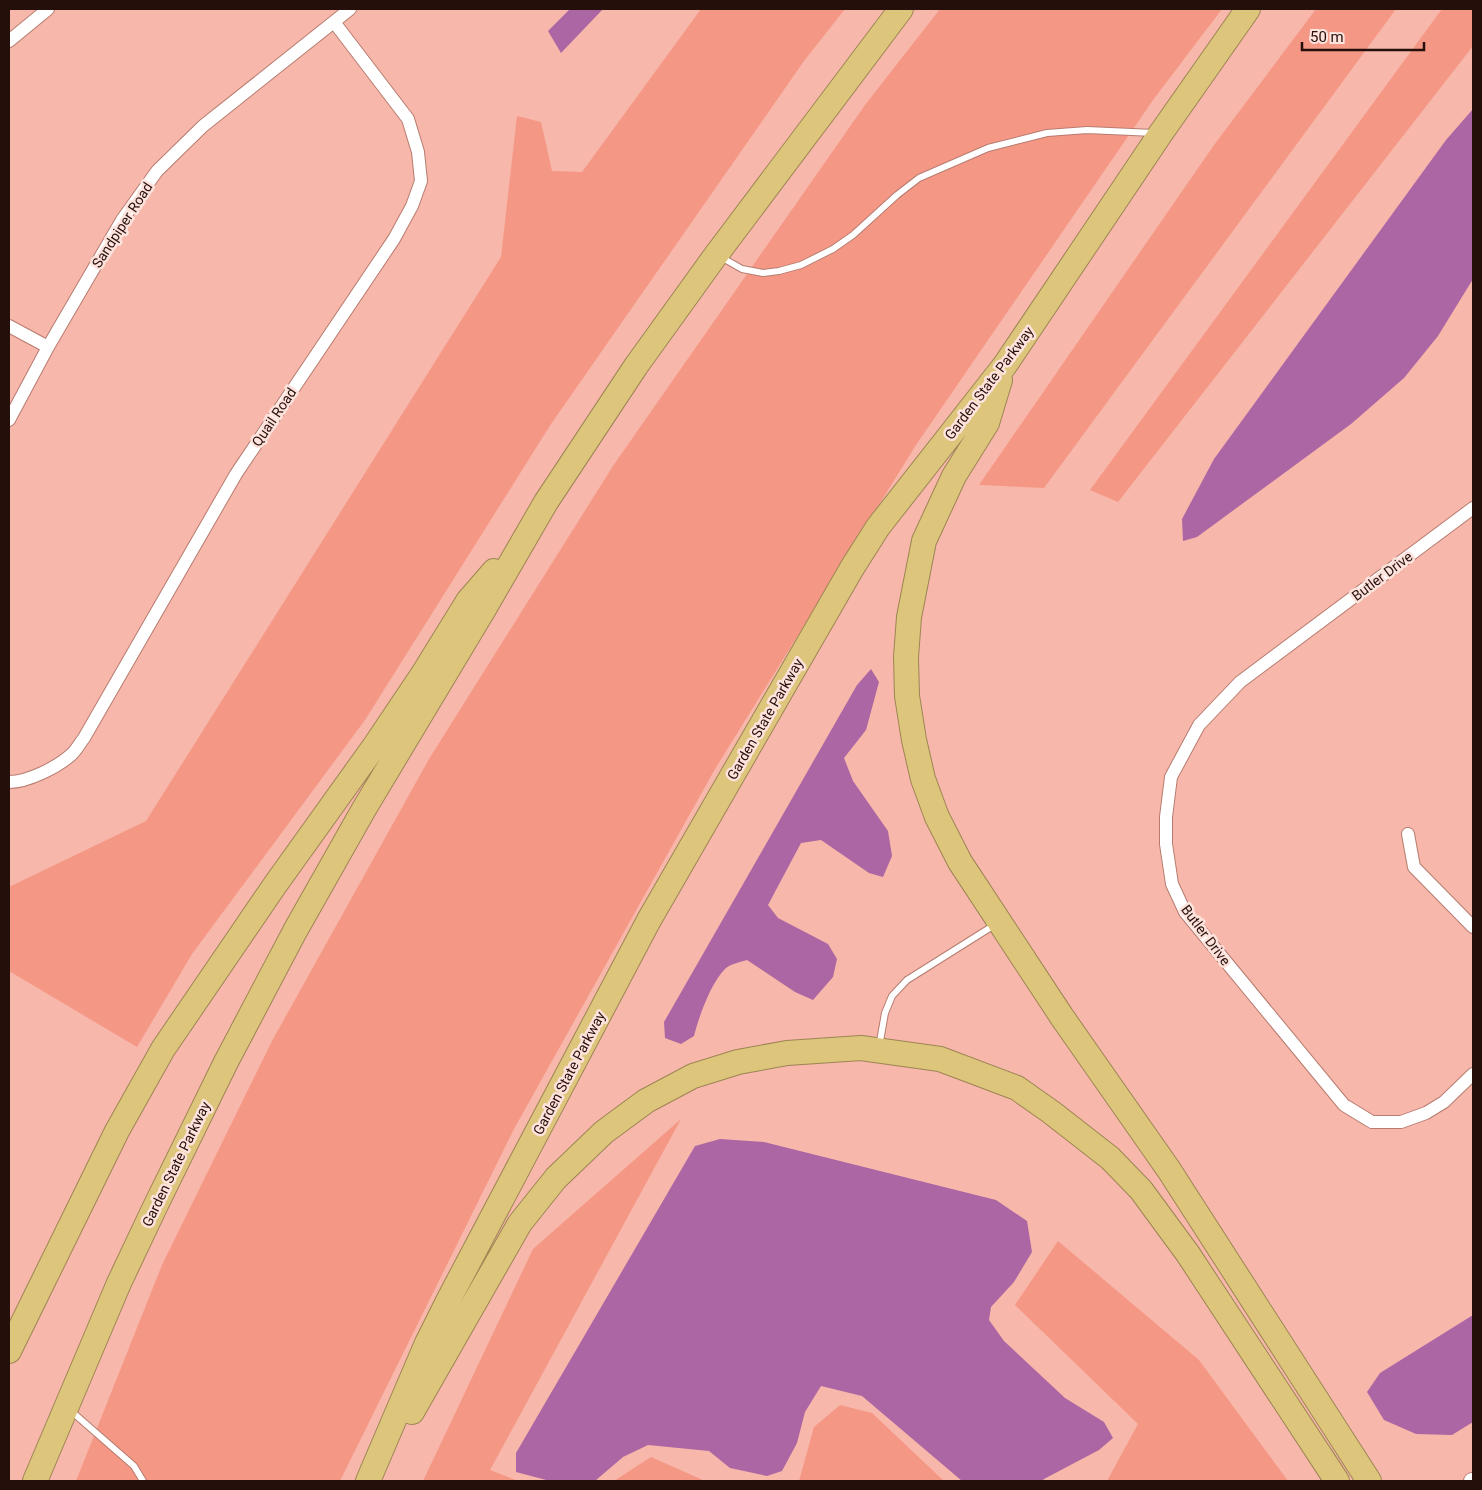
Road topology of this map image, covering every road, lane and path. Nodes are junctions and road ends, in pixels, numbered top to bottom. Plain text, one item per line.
1 (48, 9) edge
2 (350, 9) edge
3 (901, 9) edge
4 (1248, 9) edge
5 (334, 22) junction
6 (9, 41) edge
7 (1161, 133) junction
8 (716, 255) junction
9 (9, 326) edge
10 (48, 347) junction
11 (1005, 365) junction
12 (9, 420) edge
13 (1473, 508) edge
14 (522, 543) junction
15 (9, 782) edge
16 (1408, 834) dead end
17 (1000, 922) junction
18 (1473, 928) edge
19 (878, 1051) junction
20 (1473, 1074) edge
21 (9, 1351) edge
22 (66, 1405) junction
23 (35, 1481) edge
24 (143, 1481) edge
25 (368, 1481) edge
26 (373, 1481) edge
27 (1337, 1481) edge
28 (1369, 1481) edge

1 - 6 street
2 - 5 street, Sandpiper Road
3 - 8 highway, Garden State Parkway
4 - 7 highway, Garden State Parkway
5 - 10 street, Sandpiper Road
5 - 15 street, Quail Road
7 - 8 lane
7 - 11 highway, Garden State Parkway
8 - 14 highway, Garden State Parkway
9 - 10 street
10 - 12 street, Sandpiper Road
11 - 17 highway
11 - 25 highway, Garden State Parkway
13 - 20 street, Butler Drive
14 - 21 highway
14 - 22 highway, Garden State Parkway
16 - 18 street
17 - 19 lane
17 - 28 highway
19 - 26 highway
19 - 27 highway
22 - 23 highway, Garden State Parkway
22 - 24 lane

